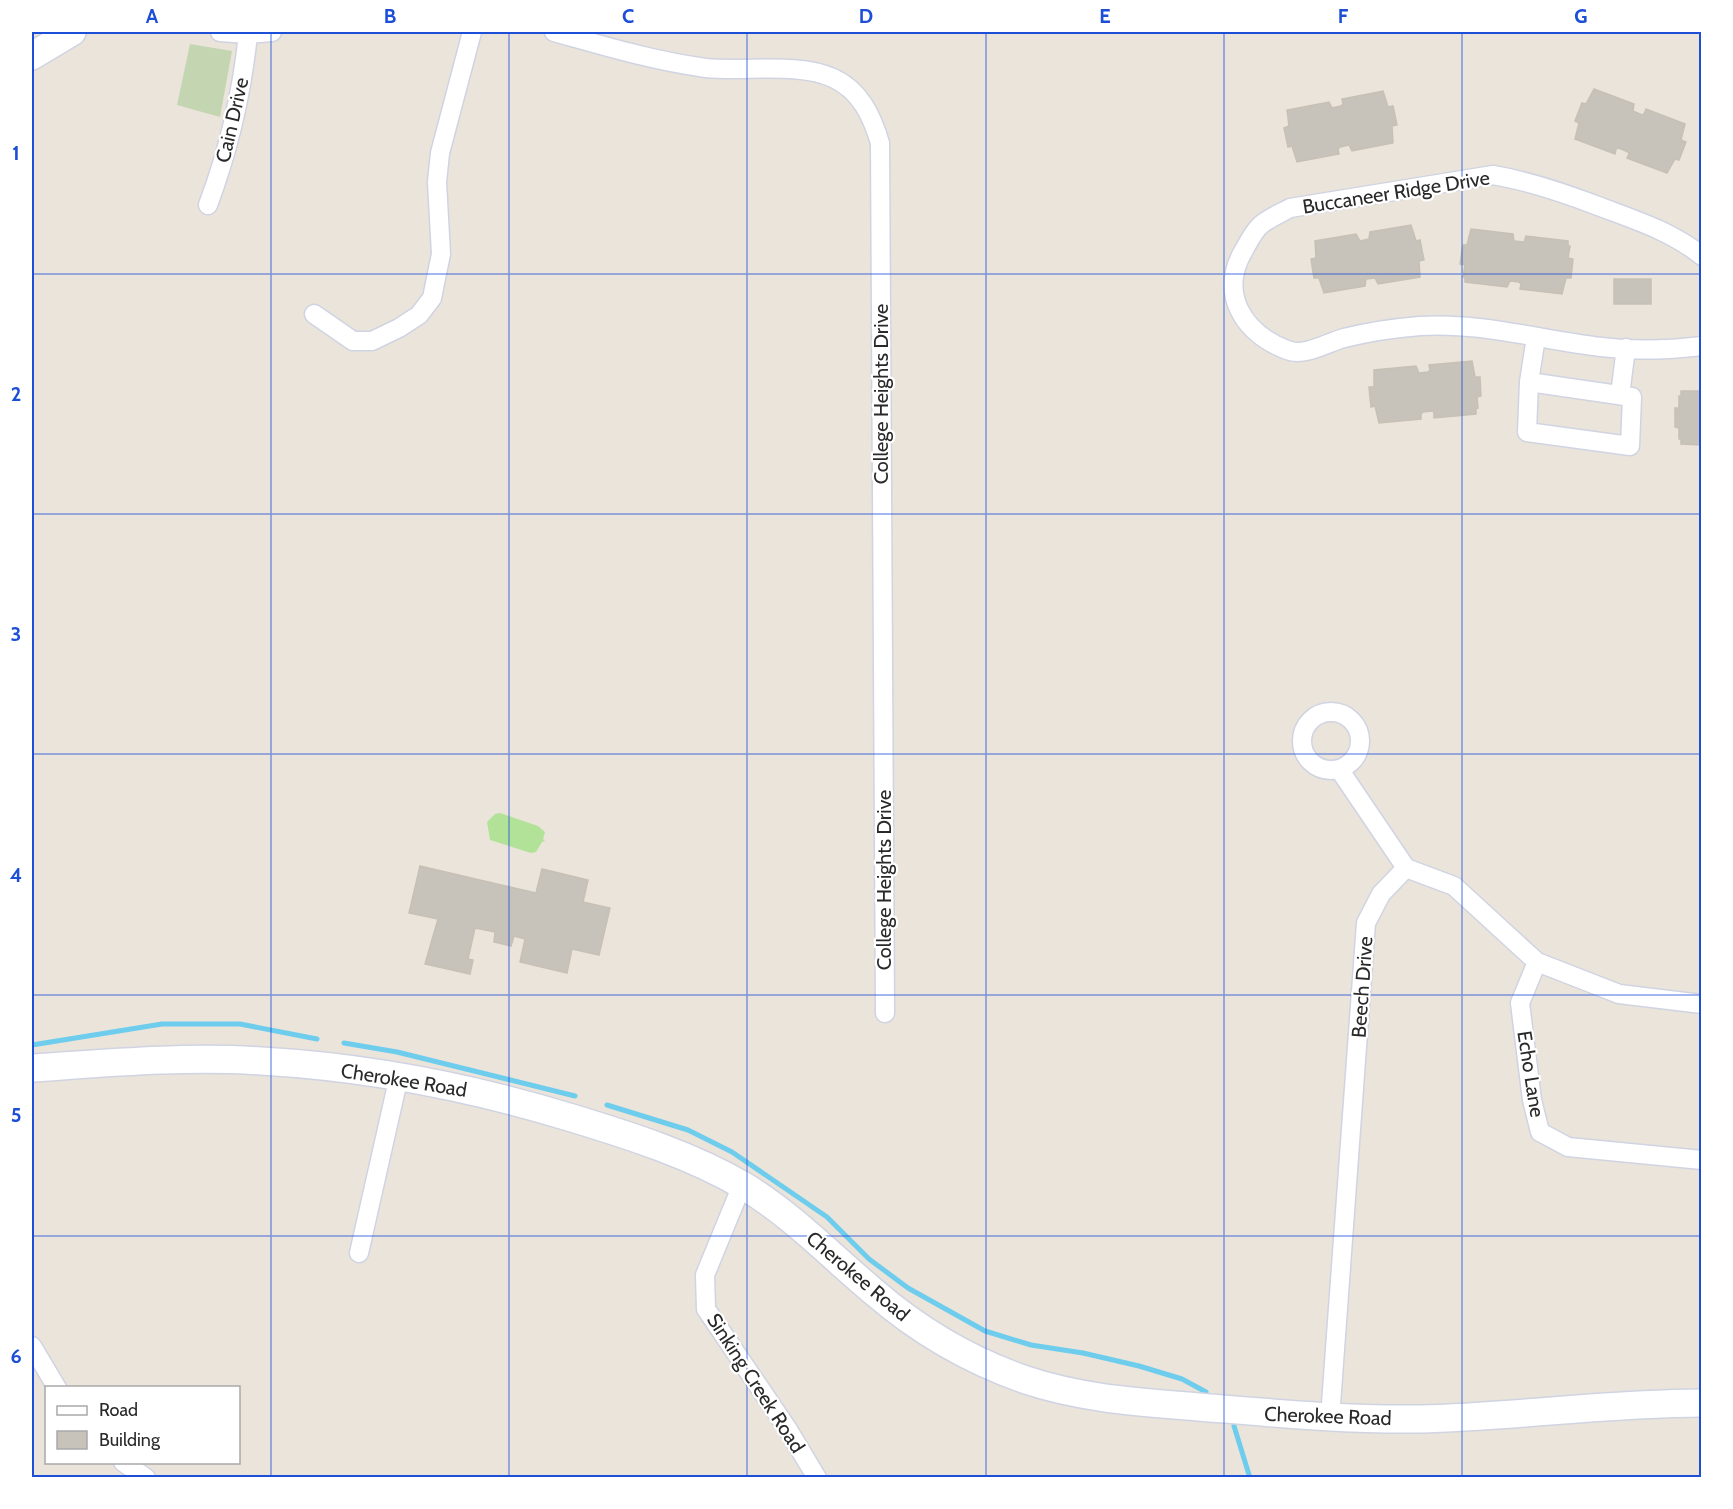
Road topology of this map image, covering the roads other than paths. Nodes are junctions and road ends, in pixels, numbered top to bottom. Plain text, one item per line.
1 (72, 32) edge
2 (220, 32) edge
3 (272, 32) edge
4 (472, 32) edge
5 (554, 32) edge
6 (248, 33) junction
7 (32, 56) edge
8 (208, 205) dead end
9 (1701, 256) edge
10 (314, 314) dead end
11 (1536, 337) junction
12 (1701, 346) edge
13 (1626, 348) junction
14 (1529, 382) junction
15 (1620, 395) junction
16 (1339, 770) dead end
17 (1406, 868) junction
18 (1537, 962) junction
19 (1701, 1004) edge
20 (885, 1013) dead end
21 (32, 1068) edge
22 (399, 1076) junction
23 (1701, 1160) edge
24 (742, 1185) junction
25 (359, 1253) dead end
26 (32, 1346) edge
27 (56, 1386) edge
28 (1701, 1404) edge
29 (1330, 1418) junction
30 (126, 1464) edge
31 (146, 1478) edge
32 (817, 1478) edge

1 - 7 main road
2 - 6 street
3 - 6 street
4 - 10 street
5 - 20 street, College Heights Drive
6 - 8 street, Cain Drive
9 - 11 street, Buccaneer Ridge Drive
11 - 13 street
11 - 14 street
12 - 13 street
13 - 15 street
14 - 15 street
14 - 15 street
16 - 17 street
17 - 18 street
17 - 29 street, Beech Drive
18 - 19 street
18 - 23 street, Echo Lane
21 - 22 main road, Cherokee Road
22 - 24 main road, Cherokee Road
22 - 25 street
24 - 29 main road, Cherokee Road
24 - 32 street, Sinking Creek Road
26 - 27 street
28 - 29 main road, Cherokee Road
30 - 31 street

